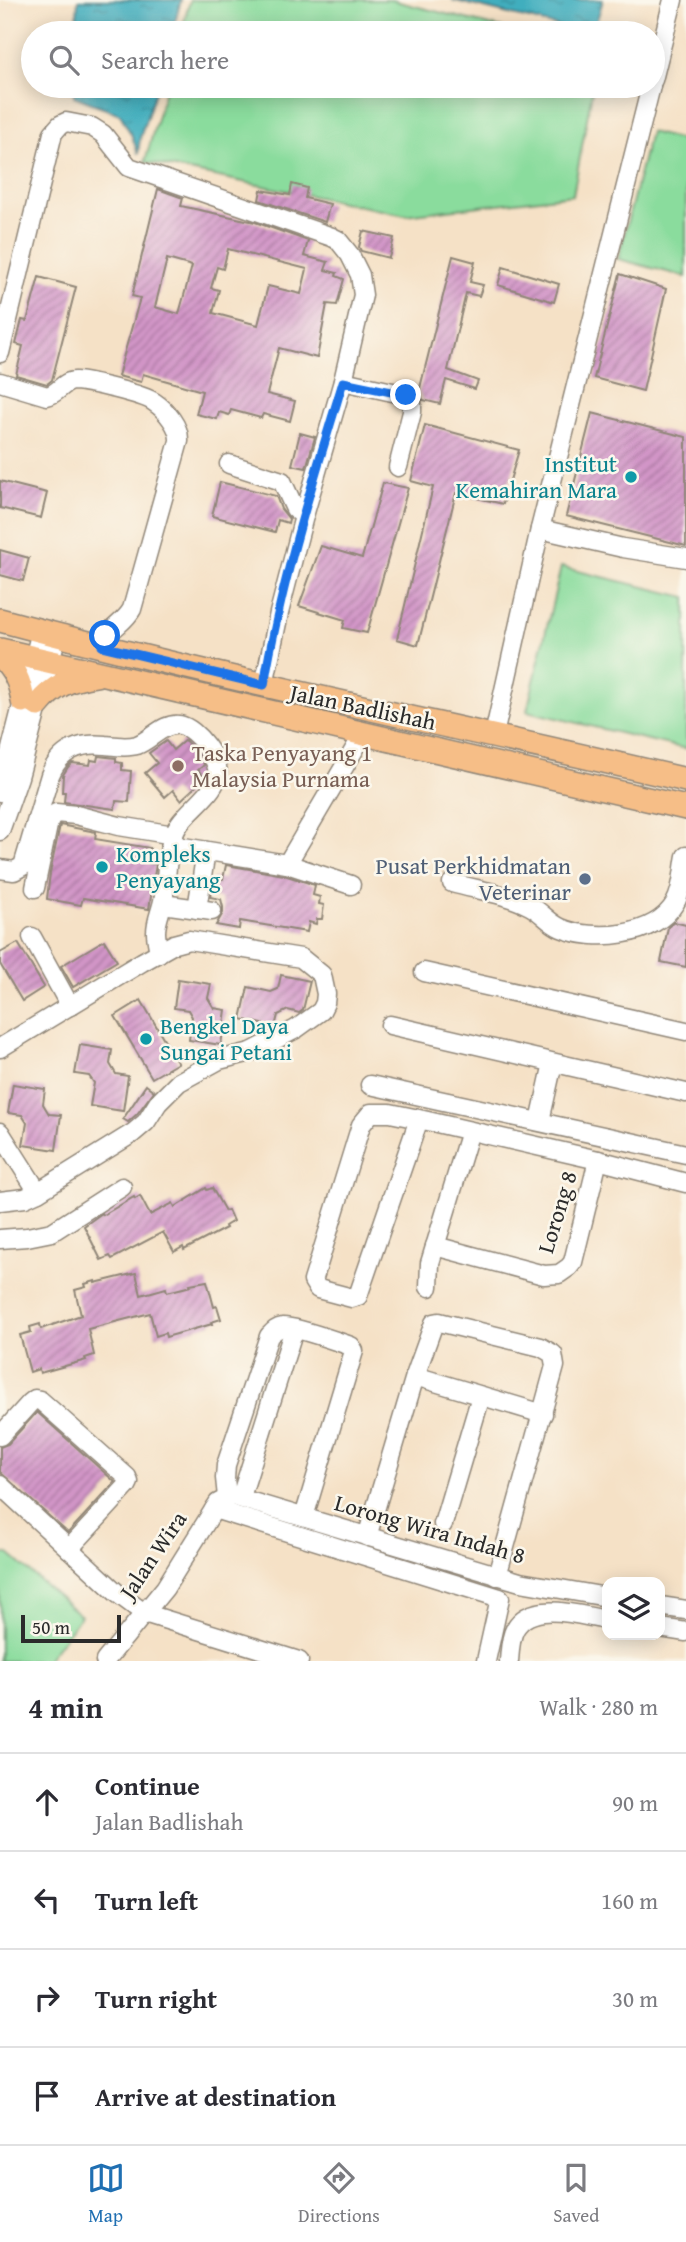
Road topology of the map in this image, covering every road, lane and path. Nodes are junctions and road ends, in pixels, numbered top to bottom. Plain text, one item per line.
1 (673, 0) edge
2 (665, 32) edge
3 (648, 98) edge
4 (0, 353) edge
5 (0, 382) edge
6 (343, 382) junction
7 (229, 464) dead end
8 (398, 467) dead end
9 (303, 516) junction
10 (540, 529) junction
11 (686, 558) edge
12 (0, 620) edge
13 (49, 633) junction
14 (102, 646) junction
15 (0, 650) edge
16 (0, 655) edge
17 (42, 660) junction
18 (102, 674) junction
19 (264, 685) junction
20 (31, 703) junction
21 (363, 733) junction
22 (494, 735) junction
23 (686, 780) edge
24 (0, 792) edge
25 (686, 808) edge
26 (0, 831) edge
27 (173, 840) junction
28 (206, 851) junction
29 (686, 856) edge
30 (287, 864) junction
31 (0, 869) edge
32 (452, 883) dead end
33 (351, 885) dead end
34 (35, 888) dead end
35 (163, 904) junction
36 (32, 937) dead end
37 (159, 953) junction
38 (424, 972) dead end
39 (70, 1006) junction
40 (390, 1025) dead end
41 (685, 1028) edge
42 (0, 1048) edge
43 (553, 1063) junction
44 (370, 1085) dead end
45 (686, 1093) edge
46 (419, 1119) junction
47 (540, 1121) junction
48 (470, 1131) junction
49 (0, 1132) edge
50 (686, 1154) edge
51 (598, 1160) junction
52 (686, 1183) edge
53 (121, 1187) dead end
54 (38, 1192) junction
55 (0, 1201) edge
56 (0, 1239) edge
57 (435, 1246) junction
58 (429, 1287) dead end
59 (415, 1376) junction
60 (481, 1396) junction
61 (543, 1414) junction
62 (0, 1436) edge
63 (0, 1485) edge
64 (227, 1501) junction
65 (304, 1517) junction
66 (443, 1524) dead end
67 (366, 1536) junction
68 (69, 1549) junction
69 (502, 1577) junction
70 (602, 1596) edge
71 (500, 1598) junction
72 (665, 1607) edge
73 (686, 1610) edge
74 (144, 1613) junction
75 (602, 1619) edge
76 (665, 1629) edge
77 (686, 1632) edge
78 (105, 1661) edge
79 (299, 1661) edge
80 (486, 1661) edge
81 (509, 1661) edge

1 - 2 street
3 - 10 street
4 - 6 street
5 - 14 street
6 - 8 street
6 - 9 street
7 - 9 street
9 - 19 street
10 - 11 street
10 - 22 street
12 - 13 main road, Jalan Badlishah
13 - 14 main road, Jalan Badlishah
13 - 17 street
14 - 19 main road, Jalan Badlishah
15 - 17 main road, Jalan Badlishah
16 - 20 main road
17 - 18 main road, Jalan Badlishah
17 - 20 street
18 - 20 main road
18 - 21 main road, Jalan Badlishah
19 - 22 main road, Jalan Badlishah
20 - 24 street
20 - 26 street
21 - 25 main road, Jalan Badlishah
21 - 30 street
22 - 23 main road, Jalan Badlishah
27 - 28 street
27 - 31 street
27 - 34 street
27 - 35 street
28 - 30 street
28 - 35 street
29 - 32 street
30 - 33 street
35 - 37 street
36 - 39 street
37 - 39 street
37 - 54 street
38 - 41 street
39 - 42 street
40 - 43 street
43 - 45 street
43 - 47 street
44 - 47 street
46 - 46 street
46 - 48 street
47 - 50 street
48 - 51 street
48 - 57 street
49 - 54 street
51 - 52 street
51 - 57 street, Lorong 8
53 - 56 street
54 - 55 street
57 - 58 street
59 - 60 street
59 - 61 street
59 - 67 street
60 - 61 street
60 - 66 street
61 - 69 street
62 - 68 street
63 - 68 street
64 - 65 street, Lorong Wira Indah 8
64 - 65 street, Jalan Wira
64 - 71 street
64 - 74 street, Jalan Wira
65 - 67 street, Lorong Wira Indah 8
67 - 69 street, Lorong Wira Indah 8
68 - 74 street
69 - 70 street, Lorong Wira Indah 8
69 - 71 street
71 - 80 street
72 - 73 street
74 - 78 street, Jalan Wira
74 - 79 street
75 - 81 street
76 - 77 street

